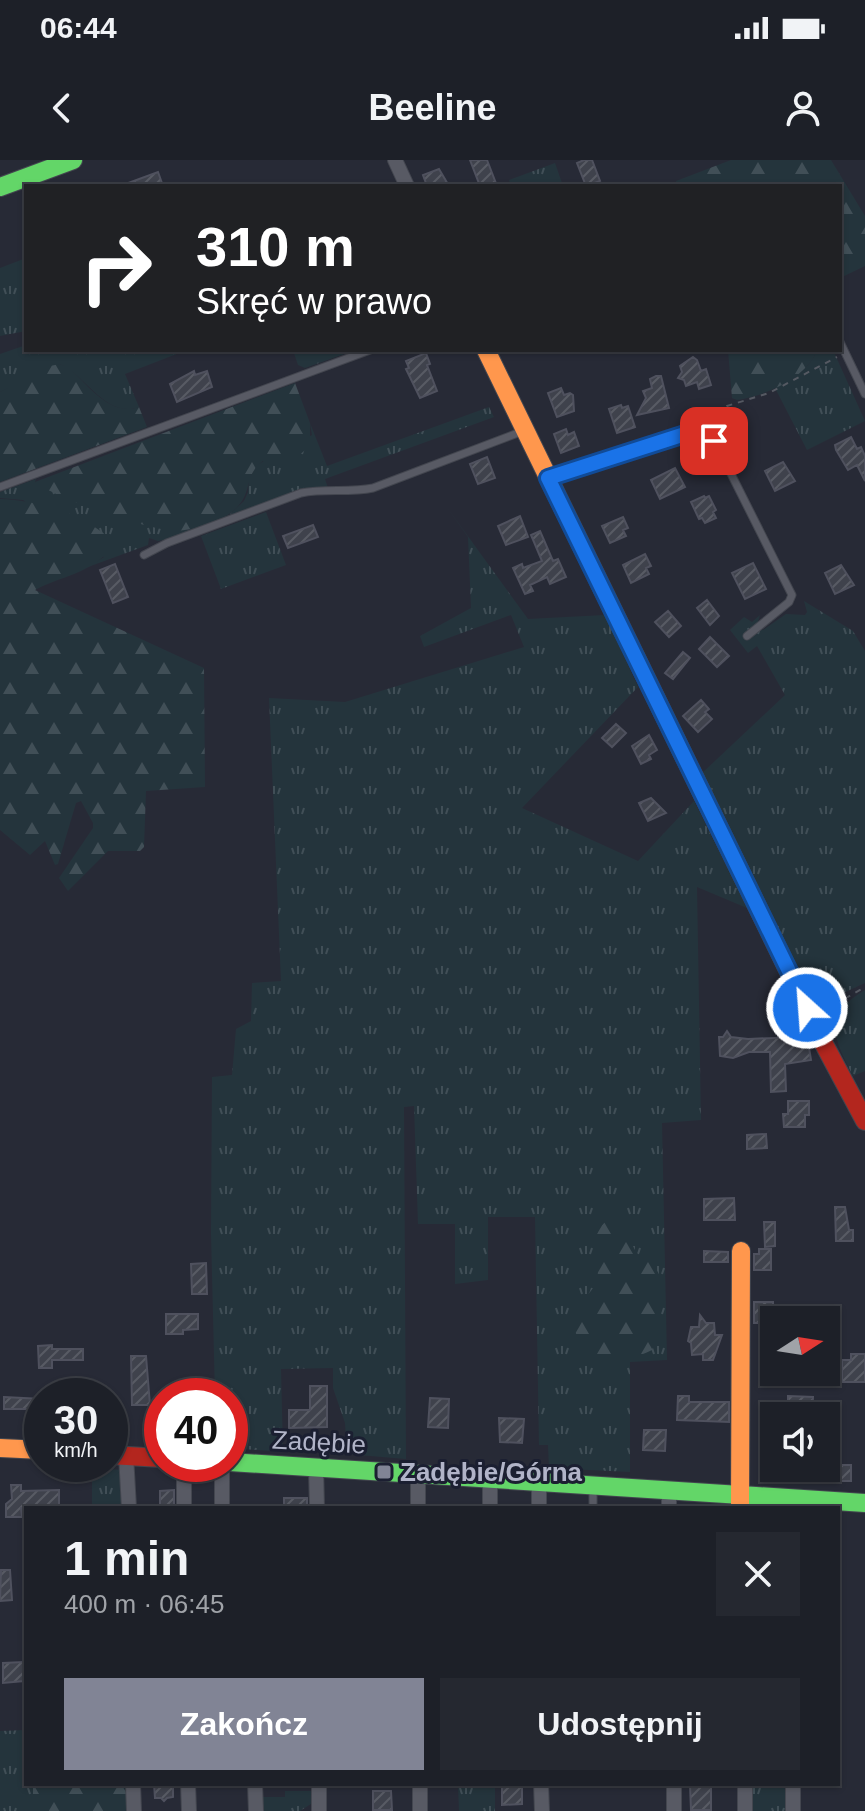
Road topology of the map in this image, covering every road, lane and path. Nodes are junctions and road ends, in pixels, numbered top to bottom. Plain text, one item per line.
1 (73, 160) edge
2 (395, 160) edge
3 (406, 184) edge
4 (0, 187) edge
5 (842, 346) edge
6 (365, 352) edge
7 (487, 352) edge
8 (838, 356) dead end
9 (865, 394) edge
10 (716, 428) dead end
11 (525, 431) junction
12 (548, 478) junction
13 (0, 487) edge
14 (144, 555) dead end
15 (747, 636) dead end
16 (865, 987) edge
17 (846, 998) junction
18 (807, 1008) junction
19 (825, 1046) junction
20 (865, 1121) edge
21 (741, 1251) dead end
22 (0, 1448) edge
23 (24, 1449) edge
24 (248, 1463) edge
25 (316, 1468) junction
26 (418, 1474) junction
27 (490, 1479) junction
28 (124, 1482) edge
29 (184, 1482) edge
30 (222, 1482) edge
31 (539, 1482) junction
32 (593, 1485) junction
33 (669, 1499) edge
34 (740, 1502) edge
35 (789, 1503) edge
36 (865, 1503) edge
37 (129, 1506) edge
38 (184, 1506) edge
39 (222, 1506) edge
40 (317, 1506) edge
41 (418, 1506) edge
42 (490, 1506) edge
43 (539, 1506) edge
44 (593, 1506) edge
45 (133, 1786) edge
46 (188, 1786) edge
47 (255, 1786) edge
48 (319, 1786) edge
49 (420, 1786) edge
50 (541, 1786) edge
51 (674, 1786) edge
52 (745, 1786) edge
53 (793, 1786) edge
54 (134, 1811) edge
55 (189, 1811) edge
56 (256, 1811) edge
57 (319, 1811) edge
58 (420, 1811) edge
59 (542, 1811) edge
60 (674, 1811) edge
61 (745, 1811) edge
62 (793, 1811) edge

1 - 4 street
2 - 3 street
5 - 9 lane
6 - 13 lane
7 - 11 street
8 - 10 path
11 - 12 street
11 - 14 lane
12 - 15 lane
12 - 18 street
16 - 17 path
17 - 18 path
17 - 19 path
18 - 19 street
19 - 20 street
21 - 34 street
22 - 23 street
24 - 25 street, Zadębie
25 - 26 street, Zadębie
25 - 40 street
26 - 27 street, Zadębie
26 - 41 street
27 - 31 street, Zadębie
27 - 42 street
28 - 37 street
29 - 38 street
30 - 39 street
31 - 32 street, Zadębie
31 - 43 street
32 - 33 street, Zadębie
32 - 44 lane
33 - 34 street, Zadębie
34 - 35 street, Zadębie
35 - 36 street, Zadębie
45 - 54 street
46 - 55 street
47 - 56 street
48 - 57 street
49 - 58 street
50 - 59 street
51 - 60 street
52 - 61 street
53 - 62 street

